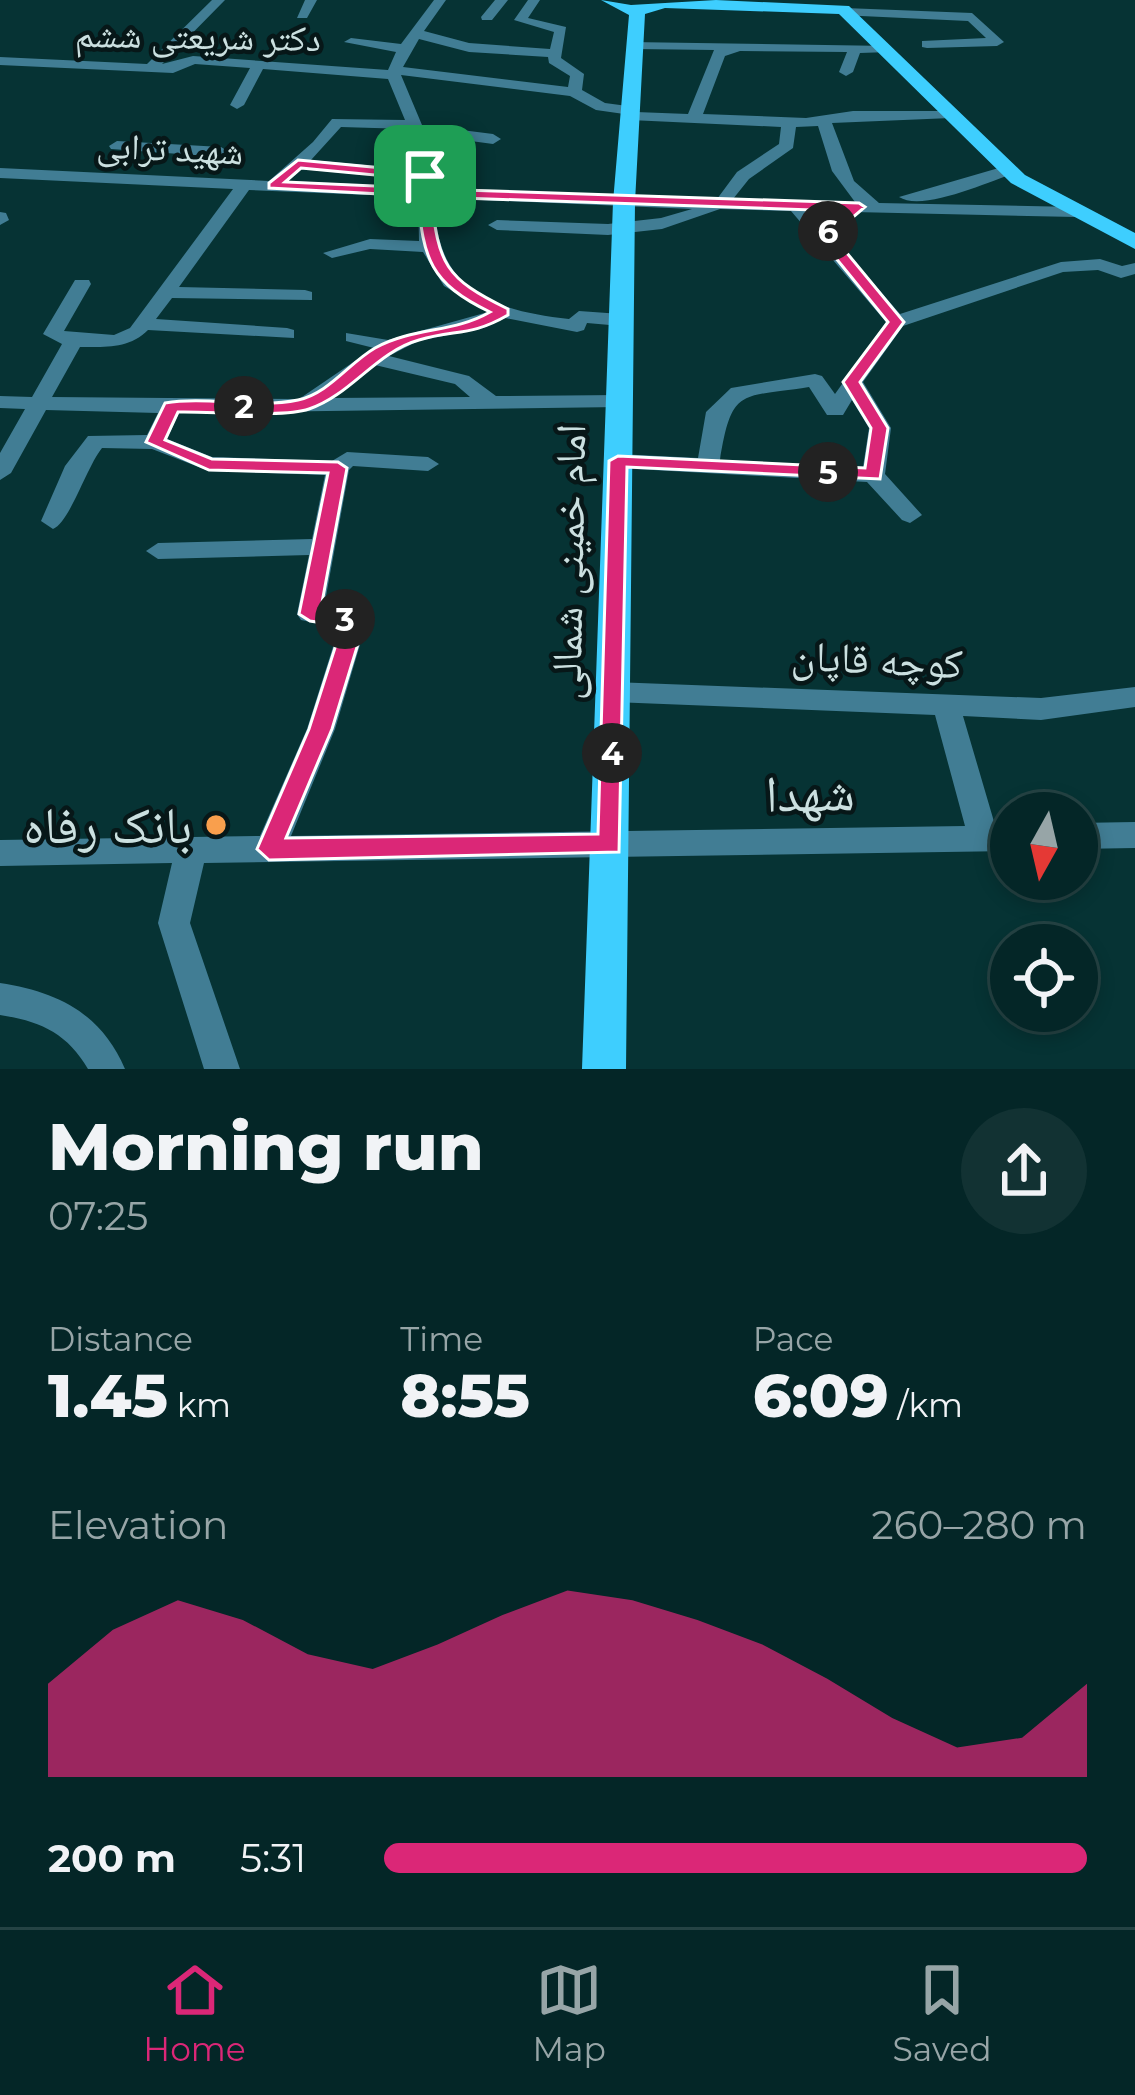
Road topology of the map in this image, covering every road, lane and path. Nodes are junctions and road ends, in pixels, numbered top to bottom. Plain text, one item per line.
1 (219, 0) edge
2 (311, 0) edge
3 (440, 0) edge
4 (502, 0) edge
5 (534, 0) edge
6 (609, 0) edge
7 (665, 2) edge
8 (840, 7) edge
9 (637, 10) junction
10 (302, 15) dead end
11 (487, 16) dead end
12 (416, 33) junction
13 (351, 42) dead end
14 (927, 44) dead end
15 (635, 45) junction
16 (739, 47) junction
17 (777, 47) junction
18 (405, 49) junction
19 (884, 49) junction
20 (853, 51) junction
21 (556, 53) junction
22 (0, 61) edge
23 (259, 64) junction
24 (770, 64) dead end
25 (150, 68) junction
26 (839, 70) dead end
27 (394, 73) junction
28 (574, 92) junction
29 (851, 100) dead end
30 (237, 105) dead end
31 (630, 113) junction
32 (951, 113) junction
33 (897, 114) junction
34 (694, 118) junction
35 (824, 121) junction
36 (789, 123) junction
37 (414, 127) junction
38 (233, 135) dead end
39 (493, 139) dead end
40 (117, 146) dead end
41 (221, 152) junction
42 (298, 164) junction
43 (1009, 170) junction
44 (0, 173) edge
45 (200, 182) junction
46 (245, 184) junction
47 (424, 184) junction
48 (274, 185) junction
49 (720, 204) junction
50 (796, 206) junction
51 (864, 208) junction
52 (1076, 212) junction
53 (623, 217) junction
54 (497, 225) dead end
55 (824, 235) junction
56 (1135, 242) edge
57 (430, 247) junction
58 (332, 254) dead end
59 (1125, 276) edge
60 (82, 284) dead end
61 (168, 292) junction
62 (305, 296) dead end
63 (502, 312) junction
64 (621, 320) junction
65 (896, 322) junction
66 (143, 324) junction
67 (287, 334) dead end
68 (353, 337) dead end
69 (73, 341) junction
70 (382, 352) junction
71 (852, 382) junction
72 (0, 401) edge
73 (620, 401) junction
74 (490, 402) junction
75 (42, 403) junction
76 (172, 406) junction
77 (303, 406) junction
78 (155, 442) junction
79 (618, 461) junction
80 (428, 464) dead end
81 (708, 466) junction
82 (338, 468) junction
83 (0, 473) edge
84 (873, 475) junction
85 (910, 514) dead end
86 (53, 521) dead end
87 (323, 547) junction
88 (158, 551) dead end
89 (614, 692) junction
90 (1135, 698) edge
91 (946, 704) junction
92 (990, 820) edge
93 (1098, 836) edge
94 (1135, 836) edge
95 (990, 838) edge
96 (610, 844) junction
97 (269, 849) junction
98 (191, 850) junction
99 (0, 853) edge
100 (0, 999) edge
101 (107, 1069) edge
102 (222, 1069) edge
103 (604, 1069) edge

1 - 25 street
2 - 10 street
3 - 12 street
4 - 11 street
5 - 21 street
6 - 9 main road
7 - 8 main road
7 - 9 main road
8 - 14 street
8 - 19 main road
9 - 15 main road, امام خمینی شمالی
12 - 18 street
12 - 21 street
13 - 18 street
15 - 16 street
15 - 31 main road, امام خمینی شمالی
16 - 17 street
16 - 34 street
17 - 20 street
17 - 24 street
18 - 27 street
19 - 20 street
19 - 32 main road
20 - 26 street
21 - 28 street
22 - 25 street, دکتر شریعتی ششم
23 - 25 street, دکتر شریعتی ششم
23 - 27 street, دکتر شریعتی ششم
23 - 30 street
27 - 28 street, دکتر شریعتی ششم
27 - 37 street
28 - 31 street, دکتر شریعتی ششم
29 - 33 street
31 - 34 street, دکتر شریعتی ششم
31 - 53 main road, امام خمینی شمالی
32 - 33 street
32 - 43 main road
33 - 35 street, دکتر شریعتی ششم
34 - 36 street, دکتر شریعتی ششم
35 - 36 street, دکتر شریعتی ششم
35 - 51 street
36 - 49 street
37 - 39 street
37 - 42 street
37 - 47 street
38 - 41 street
40 - 41 street
41 - 45 street
42 - 47 street
42 - 48 street
43 - 51 street
43 - 52 main road
44 - 45 street, شهید ترابی
45 - 46 street, شهید ترابی
46 - 48 street, شهید ترابی
46 - 61 street
47 - 48 street, شهید ترابی
47 - 53 street, شهید ترابی
47 - 57 street
49 - 50 street
49 - 53 street
49 - 53 street
50 - 51 street
50 - 55 street
51 - 52 street
51 - 55 street
52 - 56 main road
53 - 54 street
53 - 64 main road, امام خمینی شمالی
55 - 65 street
57 - 58 street
57 - 63 street
59 - 65 street
60 - 69 street
61 - 62 street
61 - 66 street
63 - 64 street
63 - 70 street
64 - 73 main road, امام خمینی شمالی
65 - 71 street
66 - 67 street
66 - 69 street
68 - 70 street
69 - 75 street
70 - 74 street
70 - 77 street
71 - 81 street
71 - 84 street
72 - 75 street
73 - 74 street
73 - 79 main road, امام خمینی شمالی
74 - 77 street
75 - 76 street
75 - 83 street
76 - 77 street
76 - 78 street
78 - 82 street
78 - 86 street
79 - 81 street
79 - 89 main road, امام خمینی شمالی
80 - 82 street
81 - 84 street
82 - 87 street
84 - 85 street
87 - 88 street
87 - 97 street
89 - 91 street, کوچه قاپان
89 - 96 main road, امام خمینی شمالی
90 - 91 street, کوچه قاپان
91 - 92 street
93 - 94 street
95 - 96 street, شهدا
96 - 97 street, شهدا
96 - 103 main road, امام خمینی شمالی
97 - 98 street, شهدا
98 - 99 street, شهدا
98 - 102 street
100 - 101 street

